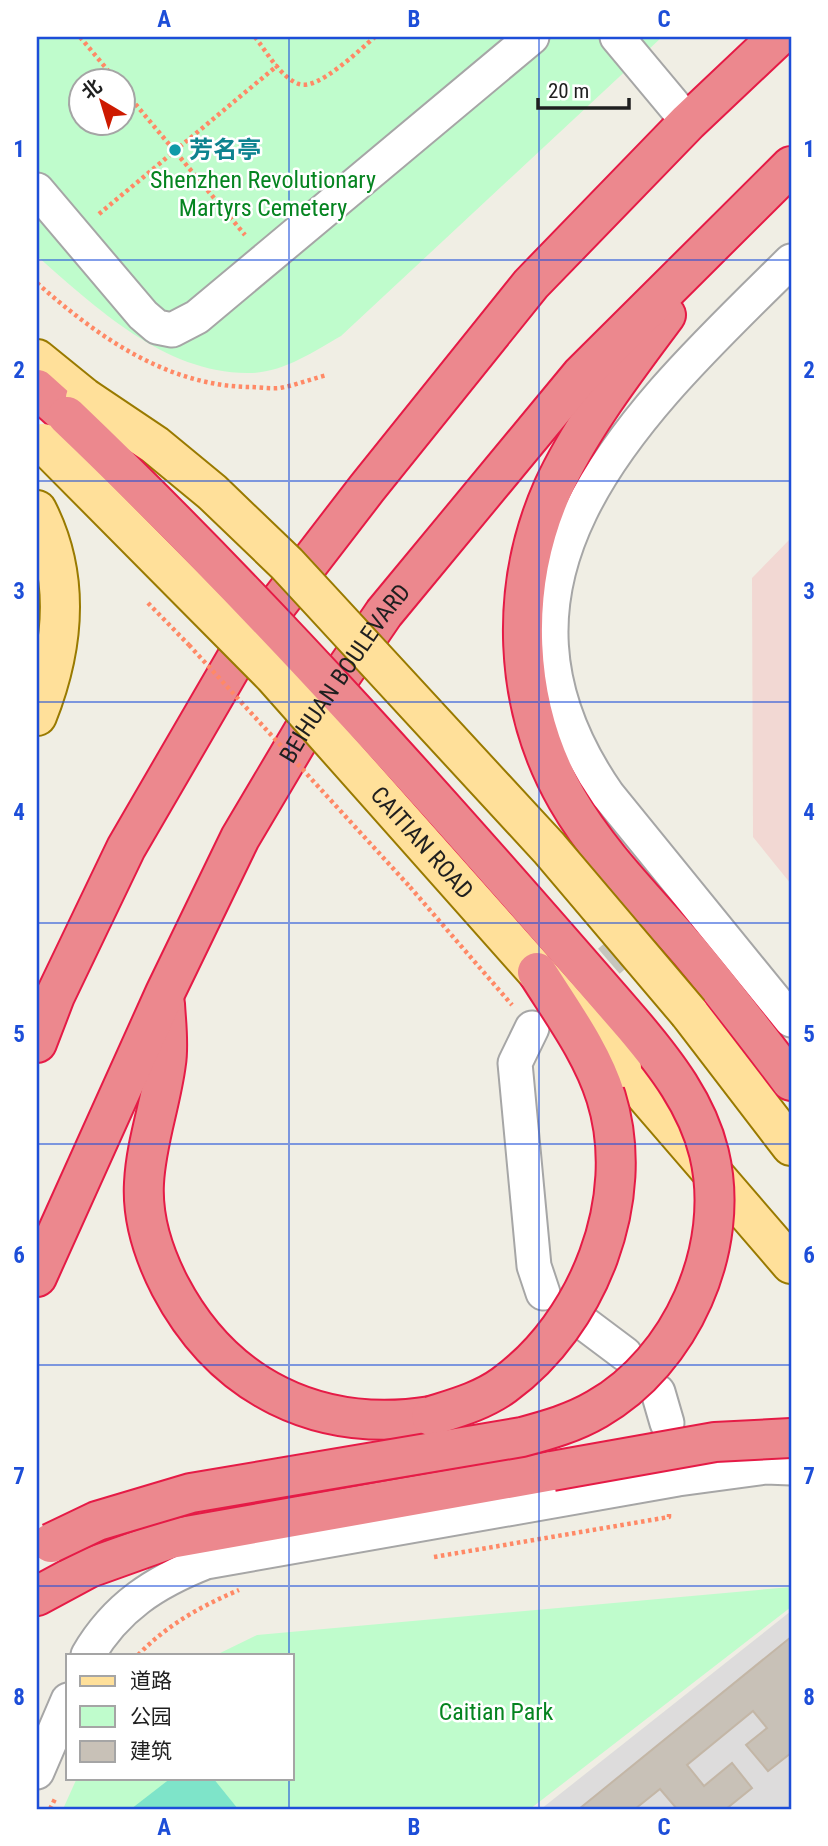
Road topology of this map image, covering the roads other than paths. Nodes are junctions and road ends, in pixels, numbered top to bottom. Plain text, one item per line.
1 (532, 37) edge
2 (617, 37) edge
3 (778, 37) edge
4 (688, 122) junction
5 (791, 166) edge
6 (37, 190) edge
7 (737, 220) junction
8 (791, 261) edge
9 (37, 359) edge
10 (37, 389) edge
11 (58, 424) edge
12 (37, 510) edge
13 (37, 716) edge
14 (537, 972) junction
15 (165, 993) junction
16 (524, 1019) road end
17 (791, 1020) edge
18 (37, 1043) edge
19 (791, 1081) edge
20 (791, 1146) edge
21 (791, 1264) edge
22 (37, 1277) edge
23 (544, 1293) dead end
24 (585, 1324) dead end
25 (625, 1354) dead end
26 (658, 1392) dead end
27 (667, 1423) dead end
28 (791, 1438) edge
29 (791, 1468) edge
30 (44, 1547) edge
31 (37, 1596) edge
32 (89, 1654) edge
33 (66, 1705) edge
34 (37, 1772) edge

1 - 6 lane
2 - 4 lane
3 - 4 highway
4 - 18 highway
5 - 7 highway, BEIHUAN BOULEVARD
7 - 15 highway, BEIHUAN BOULEVARD
7 - 19 highway
8 - 17 lane
9 - 11 main road, CAITIAN ROAD
10 - 11 highway
11 - 14 main road, CAITIAN ROAD, bridge
11 - 20 main road, CAITIAN ROAD, bridge
11 - 30 highway, bridge
12 - 13 main road
14 - 15 highway, bridge
14 - 21 main road, CAITIAN ROAD, bridge
15 - 22 highway, BEIHUAN BOULEVARD
16 - 23 lane
24 - 25 lane
26 - 27 lane
28 - 31 highway, bridge
29 - 32 lane
33 - 34 lane

